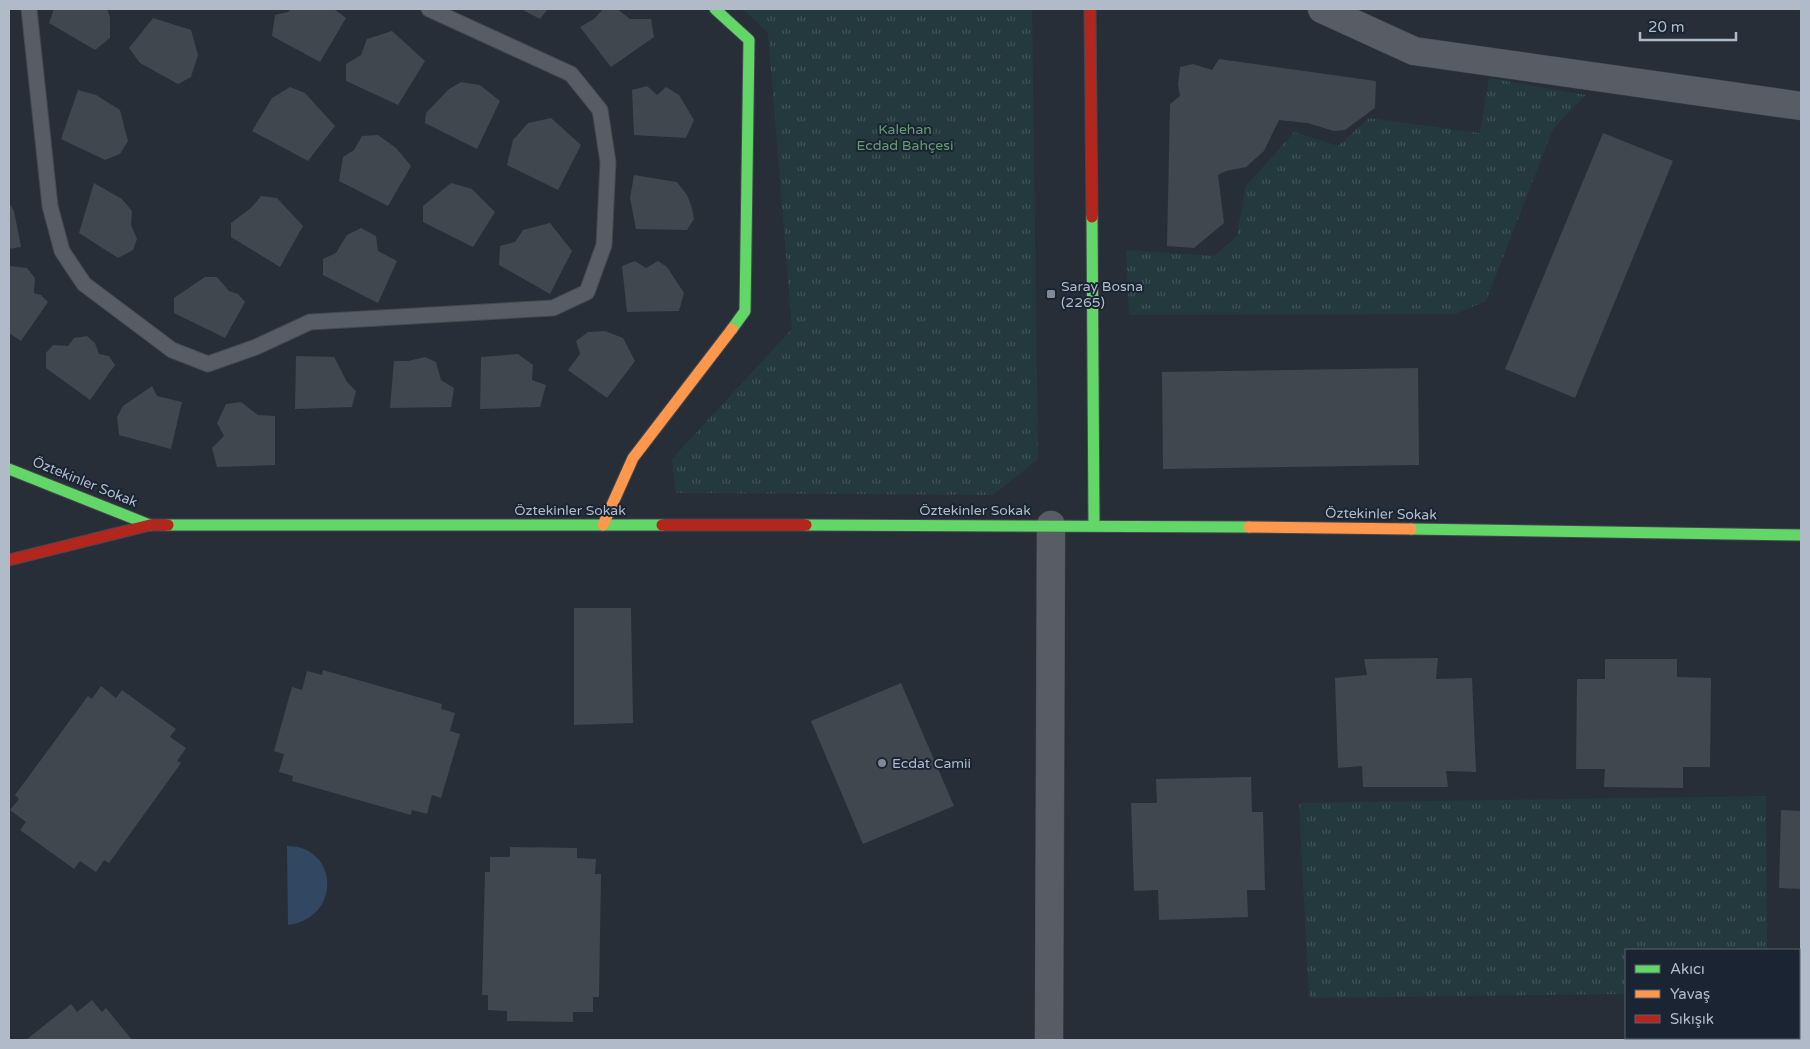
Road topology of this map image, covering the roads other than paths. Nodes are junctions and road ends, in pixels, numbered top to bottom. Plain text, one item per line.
1 (29, 9) edge
2 (429, 9) edge
3 (714, 9) edge
4 (1090, 9) edge
5 (1322, 9) edge
6 (1801, 106) edge
7 (9, 469) edge
8 (150, 525) junction
9 (603, 525) junction
10 (1051, 525) junction
11 (1094, 525) junction
12 (1801, 535) edge
13 (9, 560) edge
14 (1049, 1040) edge

1 - 2 lane
3 - 9 street
4 - 11 street
5 - 6 street
7 - 8 street, Öztekinler Sokak
8 - 9 street, Öztekinler Sokak
8 - 13 street, Öztekinler Sokak
9 - 10 street, Öztekinler Sokak
10 - 11 street, Öztekinler Sokak
10 - 14 street
11 - 12 street, Öztekinler Sokak

